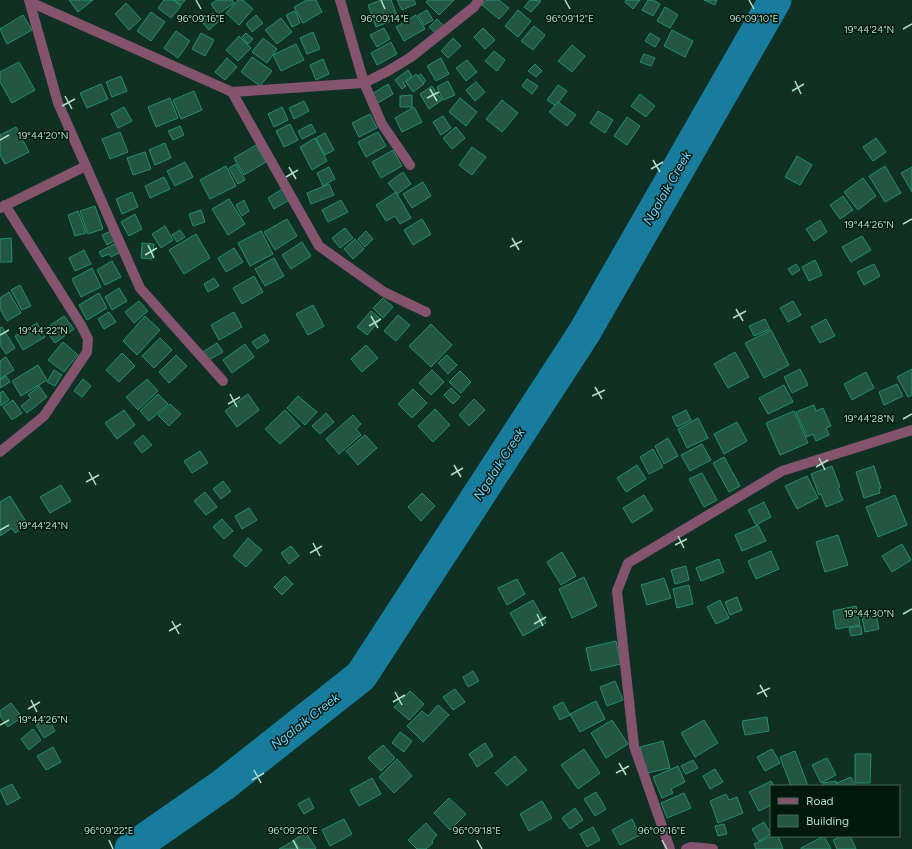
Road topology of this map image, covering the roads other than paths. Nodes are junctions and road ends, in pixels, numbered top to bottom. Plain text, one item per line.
1 (340, 0) edge
2 (479, 0) edge
3 (29, 1) edge
4 (364, 83) junction
5 (232, 92) junction
6 (410, 164) dead end
7 (86, 166) junction
8 (3, 206) edge
9 (426, 312) dead end
10 (223, 381) dead end
11 (912, 430) edge
12 (0, 452) edge
13 (670, 849) edge
14 (686, 849) edge
15 (713, 849) edge

1 - 4 street
2 - 4 street
3 - 5 street
3 - 7 street
4 - 5 street
4 - 6 street
5 - 9 street
7 - 8 street
7 - 10 street
8 - 12 street
11 - 13 street
14 - 15 street

